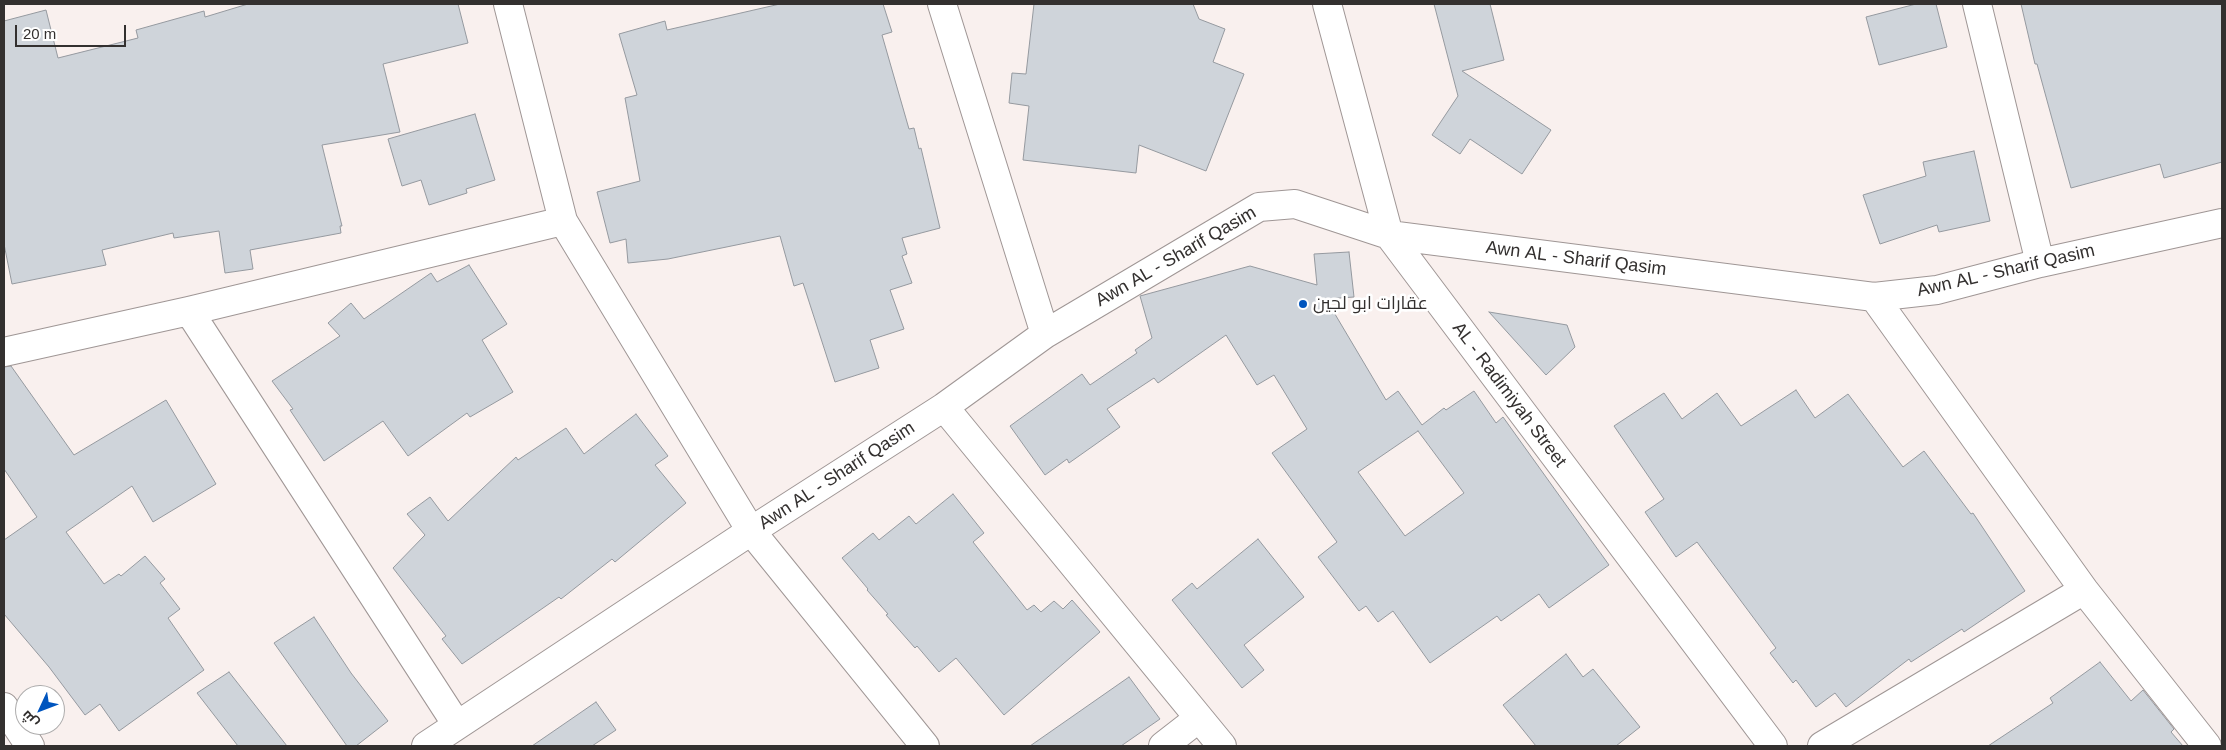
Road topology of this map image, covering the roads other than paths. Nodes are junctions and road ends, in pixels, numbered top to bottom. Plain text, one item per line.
1 (508, 4) edge
2 (942, 4) edge
3 (1327, 4) edge
4 (1976, 4) edge
5 (563, 221) junction
6 (2221, 225) edge
7 (1389, 235) junction
8 (2040, 263) junction
9 (1874, 297) junction
10 (189, 311) junction
11 (1044, 334) junction
12 (4, 352) edge
13 (944, 408) junction
14 (751, 531) junction
15 (2084, 590) junction
16 (4, 707) edge
17 (1199, 718) junction
18 (457, 725) junction
19 (30, 746) edge
20 (426, 746) edge
21 (925, 746) edge
22 (1163, 746) edge
23 (1222, 746) edge
24 (1773, 746) edge
25 (1822, 746) edge
26 (2207, 746) edge

1 - 5 street
2 - 11 street
3 - 7 street, AL - Radimiyah Street
4 - 8 street
5 - 10 street
5 - 14 street
6 - 8 street, Awn AL - Sharif Qasim
7 - 9 street, Awn AL - Sharif Qasim
7 - 11 street, Awn AL - Sharif Qasim
7 - 24 street, AL - Radimiyah Street
8 - 9 street, Awn AL - Sharif Qasim
9 - 15 street
10 - 12 street
10 - 18 street
11 - 13 street, Awn AL - Sharif Qasim
13 - 14 street, Awn AL - Sharif Qasim
13 - 17 street
14 - 18 street, Awn AL - Sharif Qasim
14 - 21 street
15 - 25 street
15 - 26 street
16 - 19 street
17 - 22 street
17 - 23 street
18 - 20 street, Awn AL - Sharif Qasim

